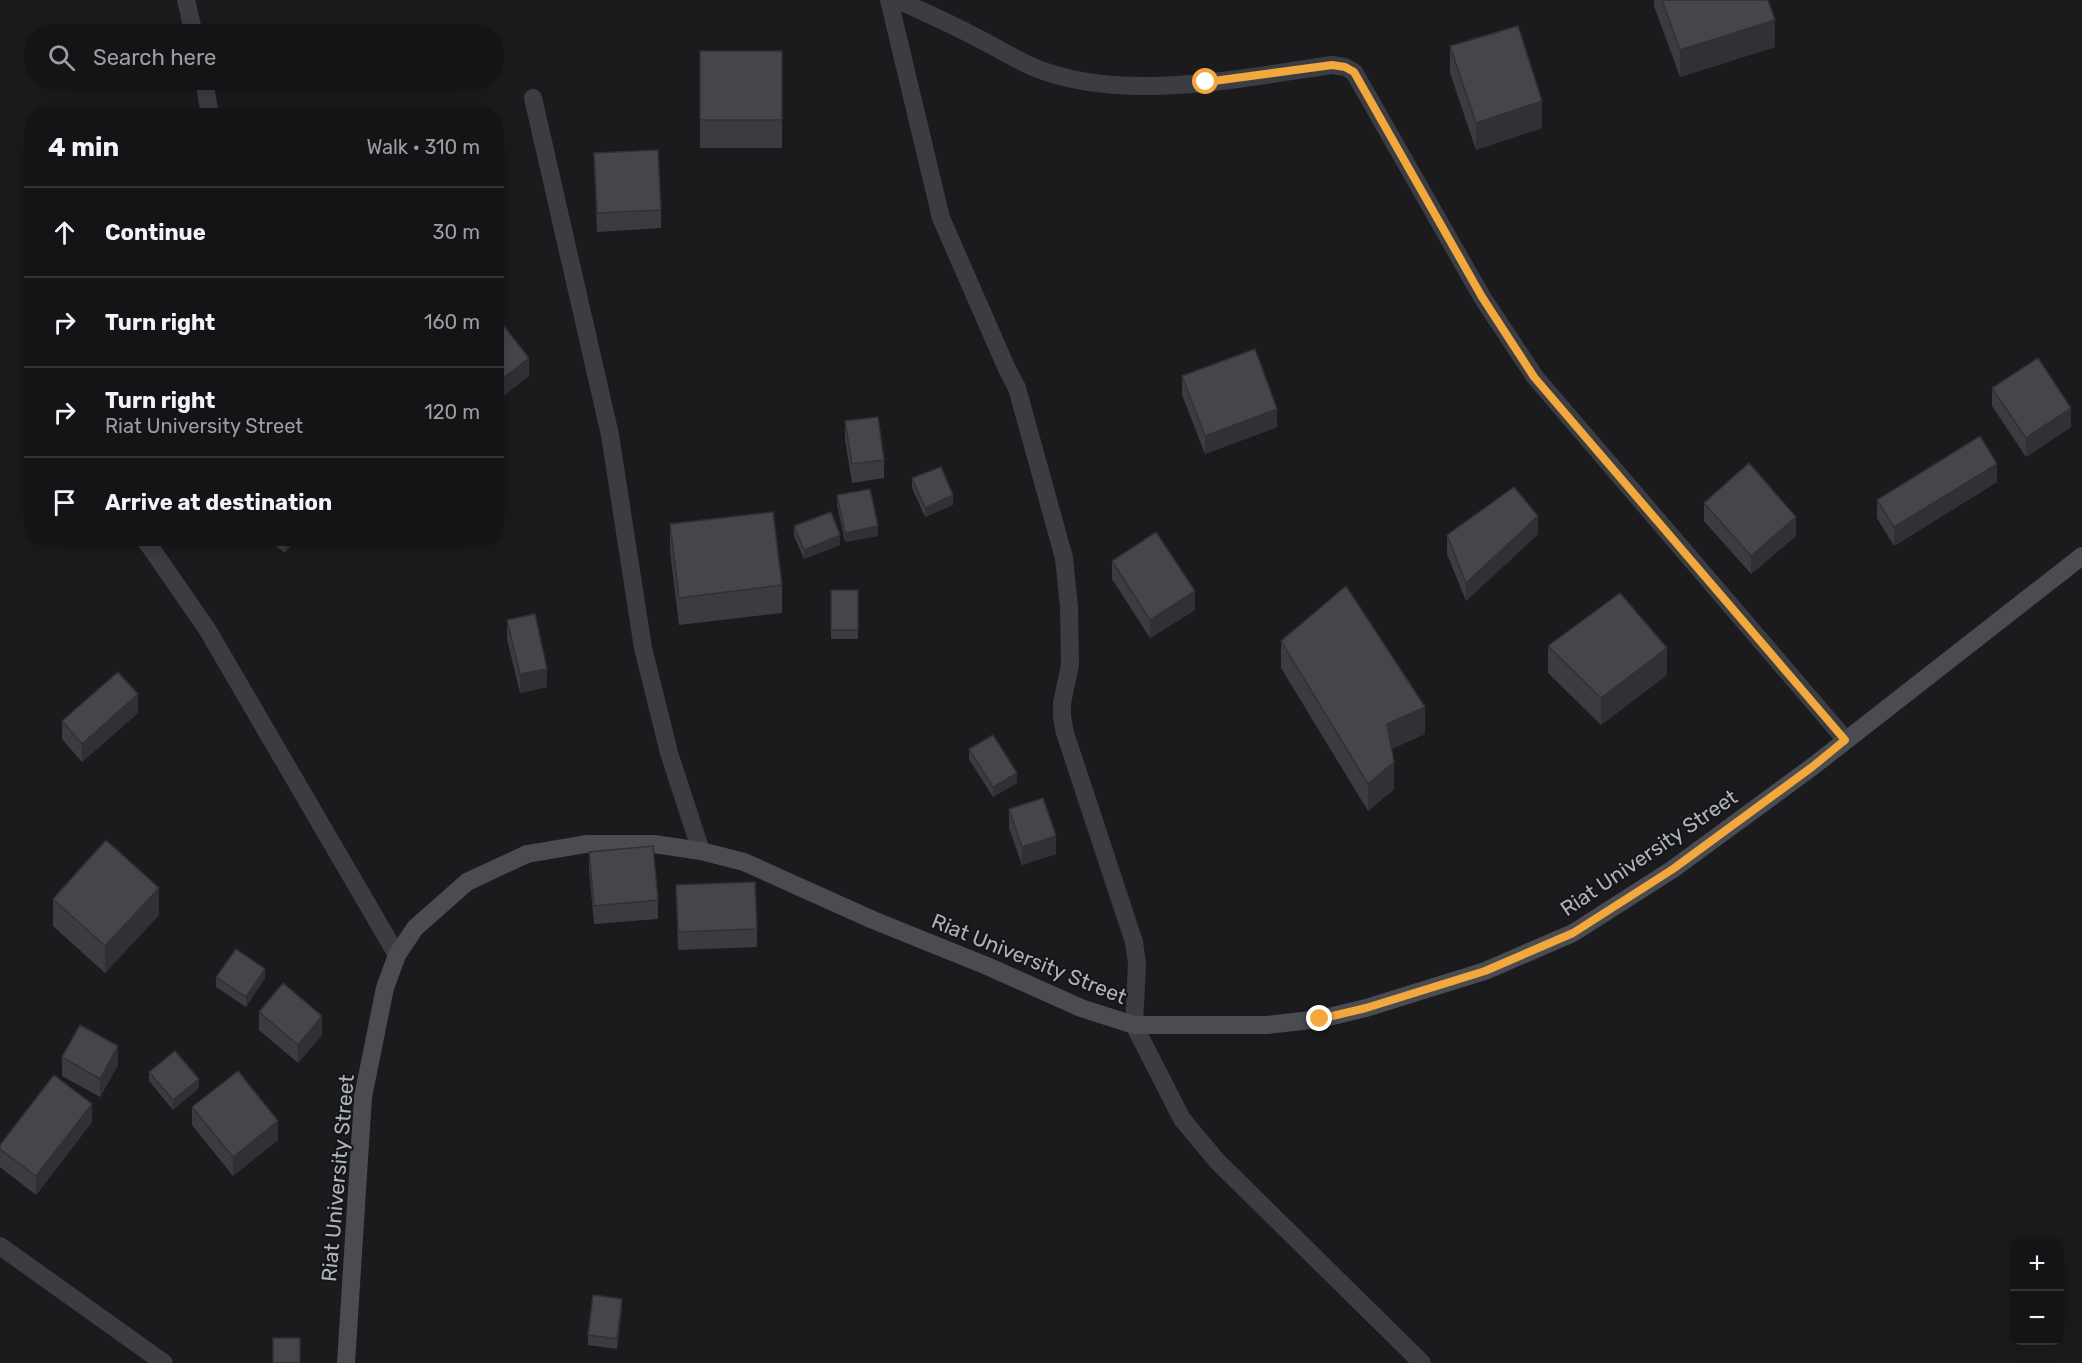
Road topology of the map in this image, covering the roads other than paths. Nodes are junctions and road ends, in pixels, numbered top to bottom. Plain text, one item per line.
1 (186, 0) edge
2 (889, 0) edge
3 (898, 0) edge
4 (192, 24) edge
5 (206, 90) edge
6 (533, 98) dead end
7 (209, 108) edge
8 (150, 546) edge
9 (2082, 556) edge
10 (1845, 740) junction
11 (701, 851) junction
12 (397, 955) junction
13 (1134, 1025) junction
14 (0, 1246) edge
15 (164, 1363) edge
16 (346, 1363) edge
17 (1422, 1363) edge

1 - 4 street
2 - 13 street
3 - 10 street
5 - 7 street
6 - 11 street
8 - 12 street
9 - 10 street, Riat University Street
10 - 13 street, Riat University Street
11 - 12 street, Riat University Street
11 - 13 street, Riat University Street
12 - 16 street, Riat University Street
13 - 17 street
14 - 15 street

